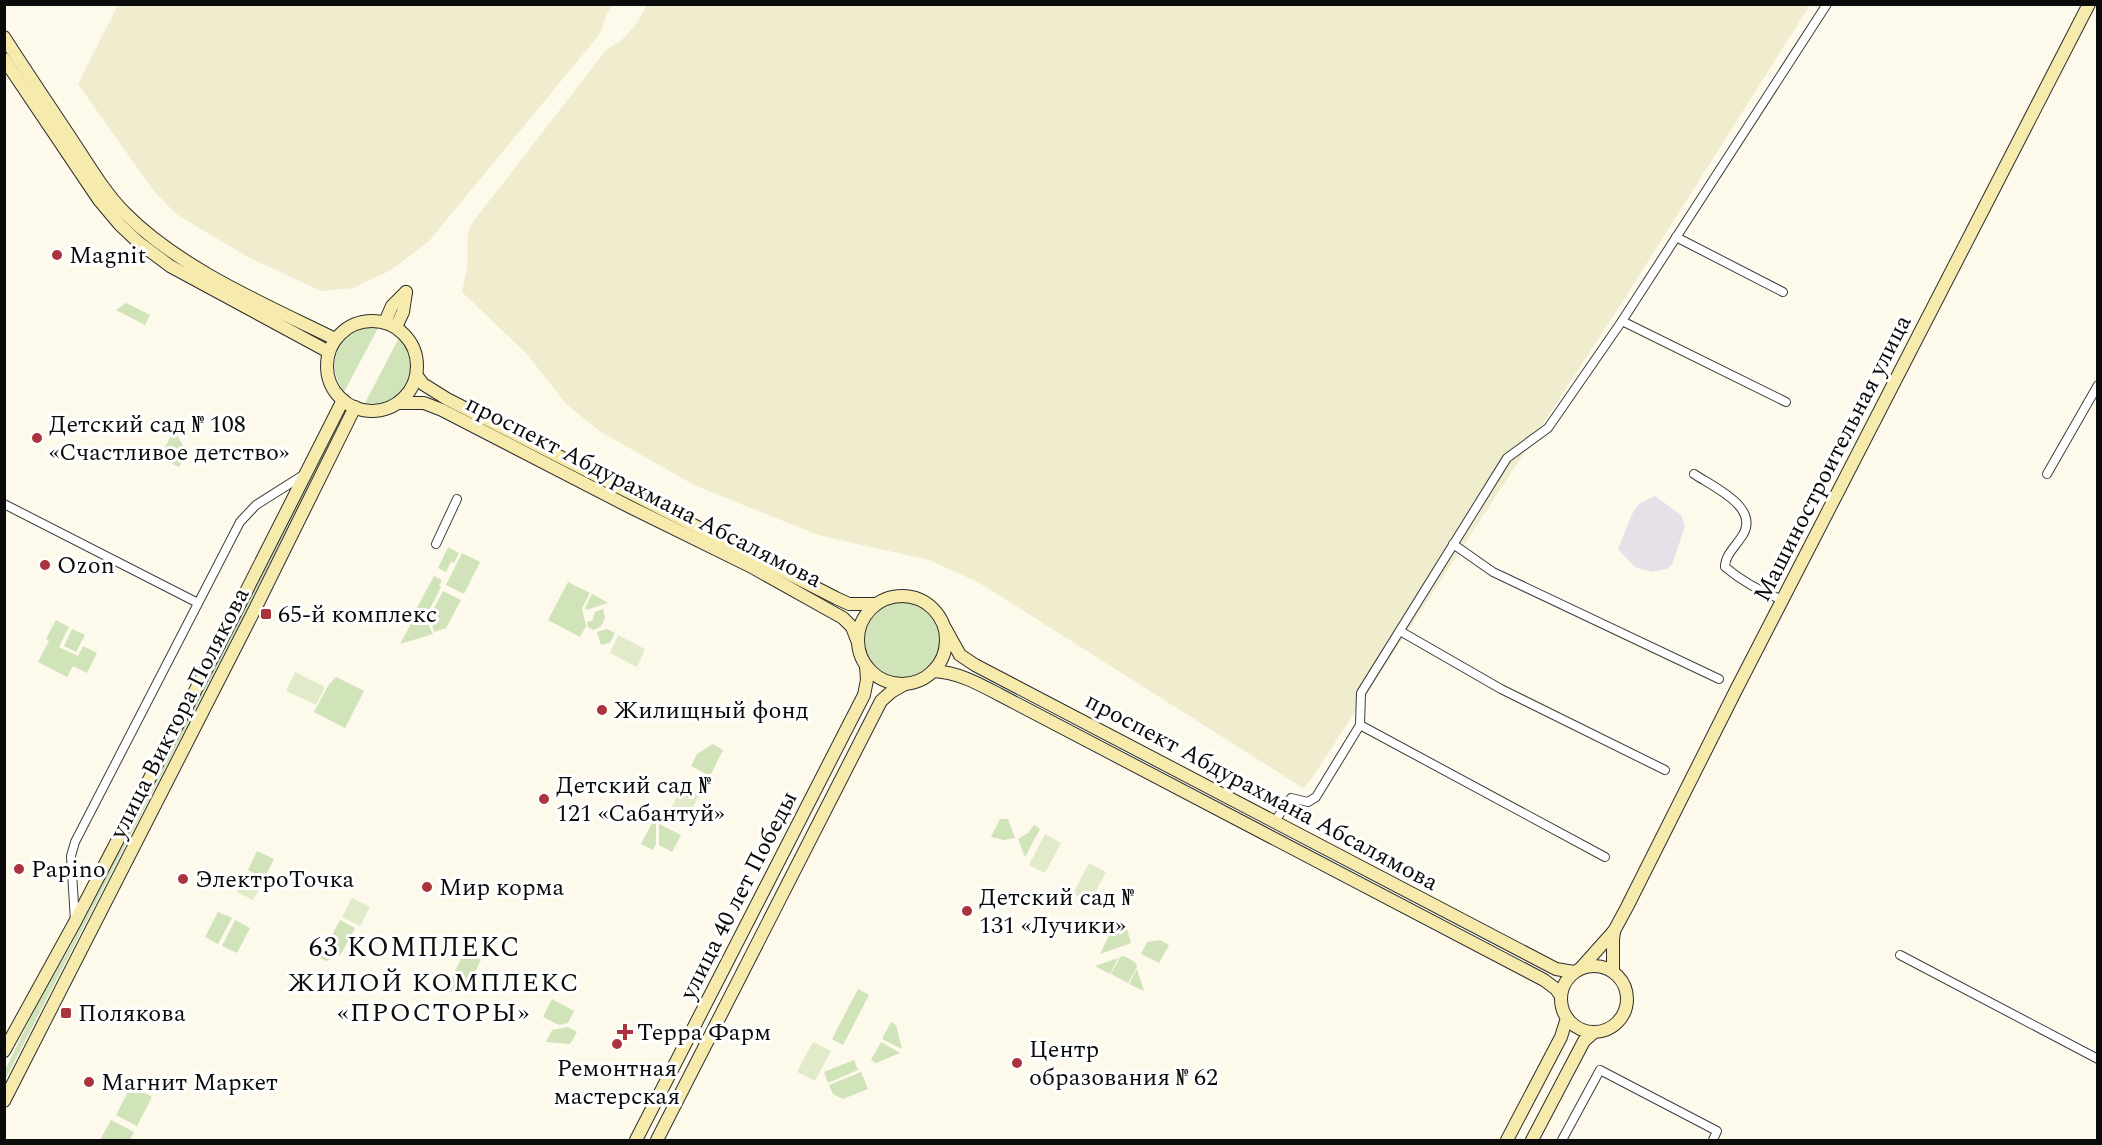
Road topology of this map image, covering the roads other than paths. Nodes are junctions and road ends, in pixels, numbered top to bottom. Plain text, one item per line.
1 (1827, 4) edge
2 (2088, 4) edge
3 (4, 37) edge
4 (4, 59) edge
5 (1676, 237) junction
6 (1783, 292) dead end
7 (1622, 321) junction
8 (335, 339) junction
9 (329, 352) junction
10 (417, 376) junction
11 (2097, 385) edge
12 (344, 400) junction
13 (1786, 402) dead end
14 (398, 403) junction
15 (355, 407) junction
16 (305, 474) junction
17 (1694, 474) dead end
18 (2047, 474) dead end
19 (457, 499) dead end
20 (4, 504) edge
21 (436, 544) dead end
22 (1453, 544) junction
23 (1783, 600) junction
24 (198, 603) junction
25 (876, 604) junction
26 (945, 628) junction
27 (1400, 631) junction
28 (857, 640) junction
29 (866, 666) junction
30 (933, 671) junction
31 (1719, 679) dead end
32 (905, 684) junction
33 (1360, 725) junction
34 (1665, 770) dead end
35 (1275, 821) junction
36 (1605, 856) dead end
37 (75, 922) junction
38 (1614, 931) junction
39 (1900, 955) dead end
40 (1578, 970) junction
41 (1613, 971) junction
42 (1561, 996) junction
43 (1567, 1018) junction
44 (1593, 1033) junction
45 (4, 1051) edge
46 (2097, 1059) edge
47 (5, 1098) edge
48 (636, 1140) edge
49 (657, 1140) edge
50 (1507, 1140) edge
51 (1532, 1140) edge
52 (1562, 1140) edge
53 (1713, 1140) edge

1 - 5 street
2 - 23 street, Машиностроительная улица
3 - 8 street
4 - 9 street
5 - 6 street
5 - 7 street
7 - 13 street
7 - 22 street
8 - 9 street
8 - 10 street
9 - 12 street
10 - 14 street
10 - 25 street, проспект Абдурахмана Абсалямова
11 - 18 street
12 - 15 street
12 - 16 street, улица Виктора Полякова
14 - 15 street
14 - 28 street, проспект Абдурахмана Абсалямова
15 - 47 street, улица Виктора Полякова
16 - 24 street
16 - 37 street, улица Виктора Полякова
17 - 23 street
19 - 21 street
20 - 24 street
22 - 27 street
22 - 31 street
23 - 38 street, Машиностроительная улица
24 - 37 street
25 - 26 street
25 - 28 street
26 - 30 street
26 - 35 street, проспект Абдурахмана Абсалямова
27 - 33 street
27 - 34 street
28 - 29 street
29 - 32 street
29 - 48 street, улица 40 лет Победы
30 - 32 street
30 - 42 street, проспект Абдурахмана Абсалямова
32 - 49 street, улица 40 лет Победы
33 - 35 street
33 - 36 street
35 - 40 street, проспект Абдурахмана Абсалямова
37 - 45 street, улица Виктора Полякова
38 - 40 street, Машиностроительная улица
38 - 41 street, Машиностроительная улица
39 - 46 street
40 - 41 street
40 - 42 street
41 - 44 street
42 - 43 street
43 - 44 street
43 - 50 street
44 - 51 street
52 - 53 street

